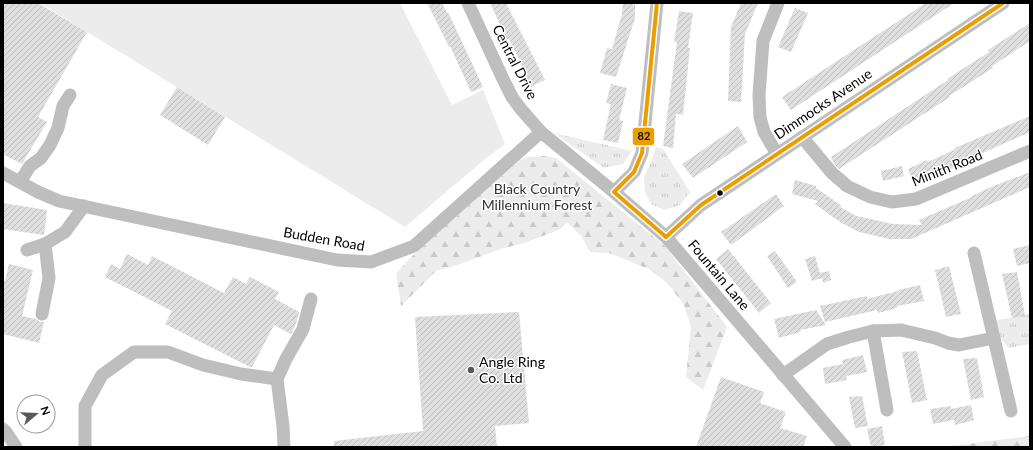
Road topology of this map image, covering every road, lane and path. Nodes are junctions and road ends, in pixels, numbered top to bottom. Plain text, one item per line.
1 (468, 3) edge
2 (657, 3) edge
3 (778, 3) edge
4 (1002, 3) edge
5 (70, 95) dead end
6 (541, 132) junction
7 (802, 137) junction
8 (1030, 151) edge
9 (777, 154) junction
10 (3, 173) edge
11 (20, 182) junction
12 (614, 192) junction
13 (84, 206) junction
14 (666, 237) junction
15 (45, 244) junction
16 (27, 250) dead end
17 (974, 253) dead end
18 (311, 299) dead end
19 (42, 314) dead end
20 (873, 331) junction
21 (994, 338) junction
22 (783, 375) junction
23 (276, 379) junction
24 (887, 410) dead end
25 (1011, 411) dead end
26 (3, 429) edge
27 (16, 447) edge
28 (85, 447) edge
29 (284, 447) edge
30 (845, 447) edge

1 - 6 street, Central Drive
2 - 12 street
3 - 9 street
4 - 7 street, Dimmocks Avenue
5 - 11 street
6 - 12 street, Central Drive
6 - 13 street, Budden Road
7 - 8 street, Minith Road
7 - 9 street, Dimmocks Avenue
9 - 14 street, Dimmocks Avenue
10 - 11 street, Budden Road
11 - 13 street, Budden Road
12 - 14 street, Fountain Lane
13 - 15 street
14 - 22 street, Fountain Lane
15 - 16 street
15 - 19 street
17 - 21 street
18 - 23 street
20 - 21 street
20 - 22 street
20 - 24 street
21 - 25 street
22 - 30 street, Fountain Lane
23 - 28 street
23 - 29 street
26 - 27 street

